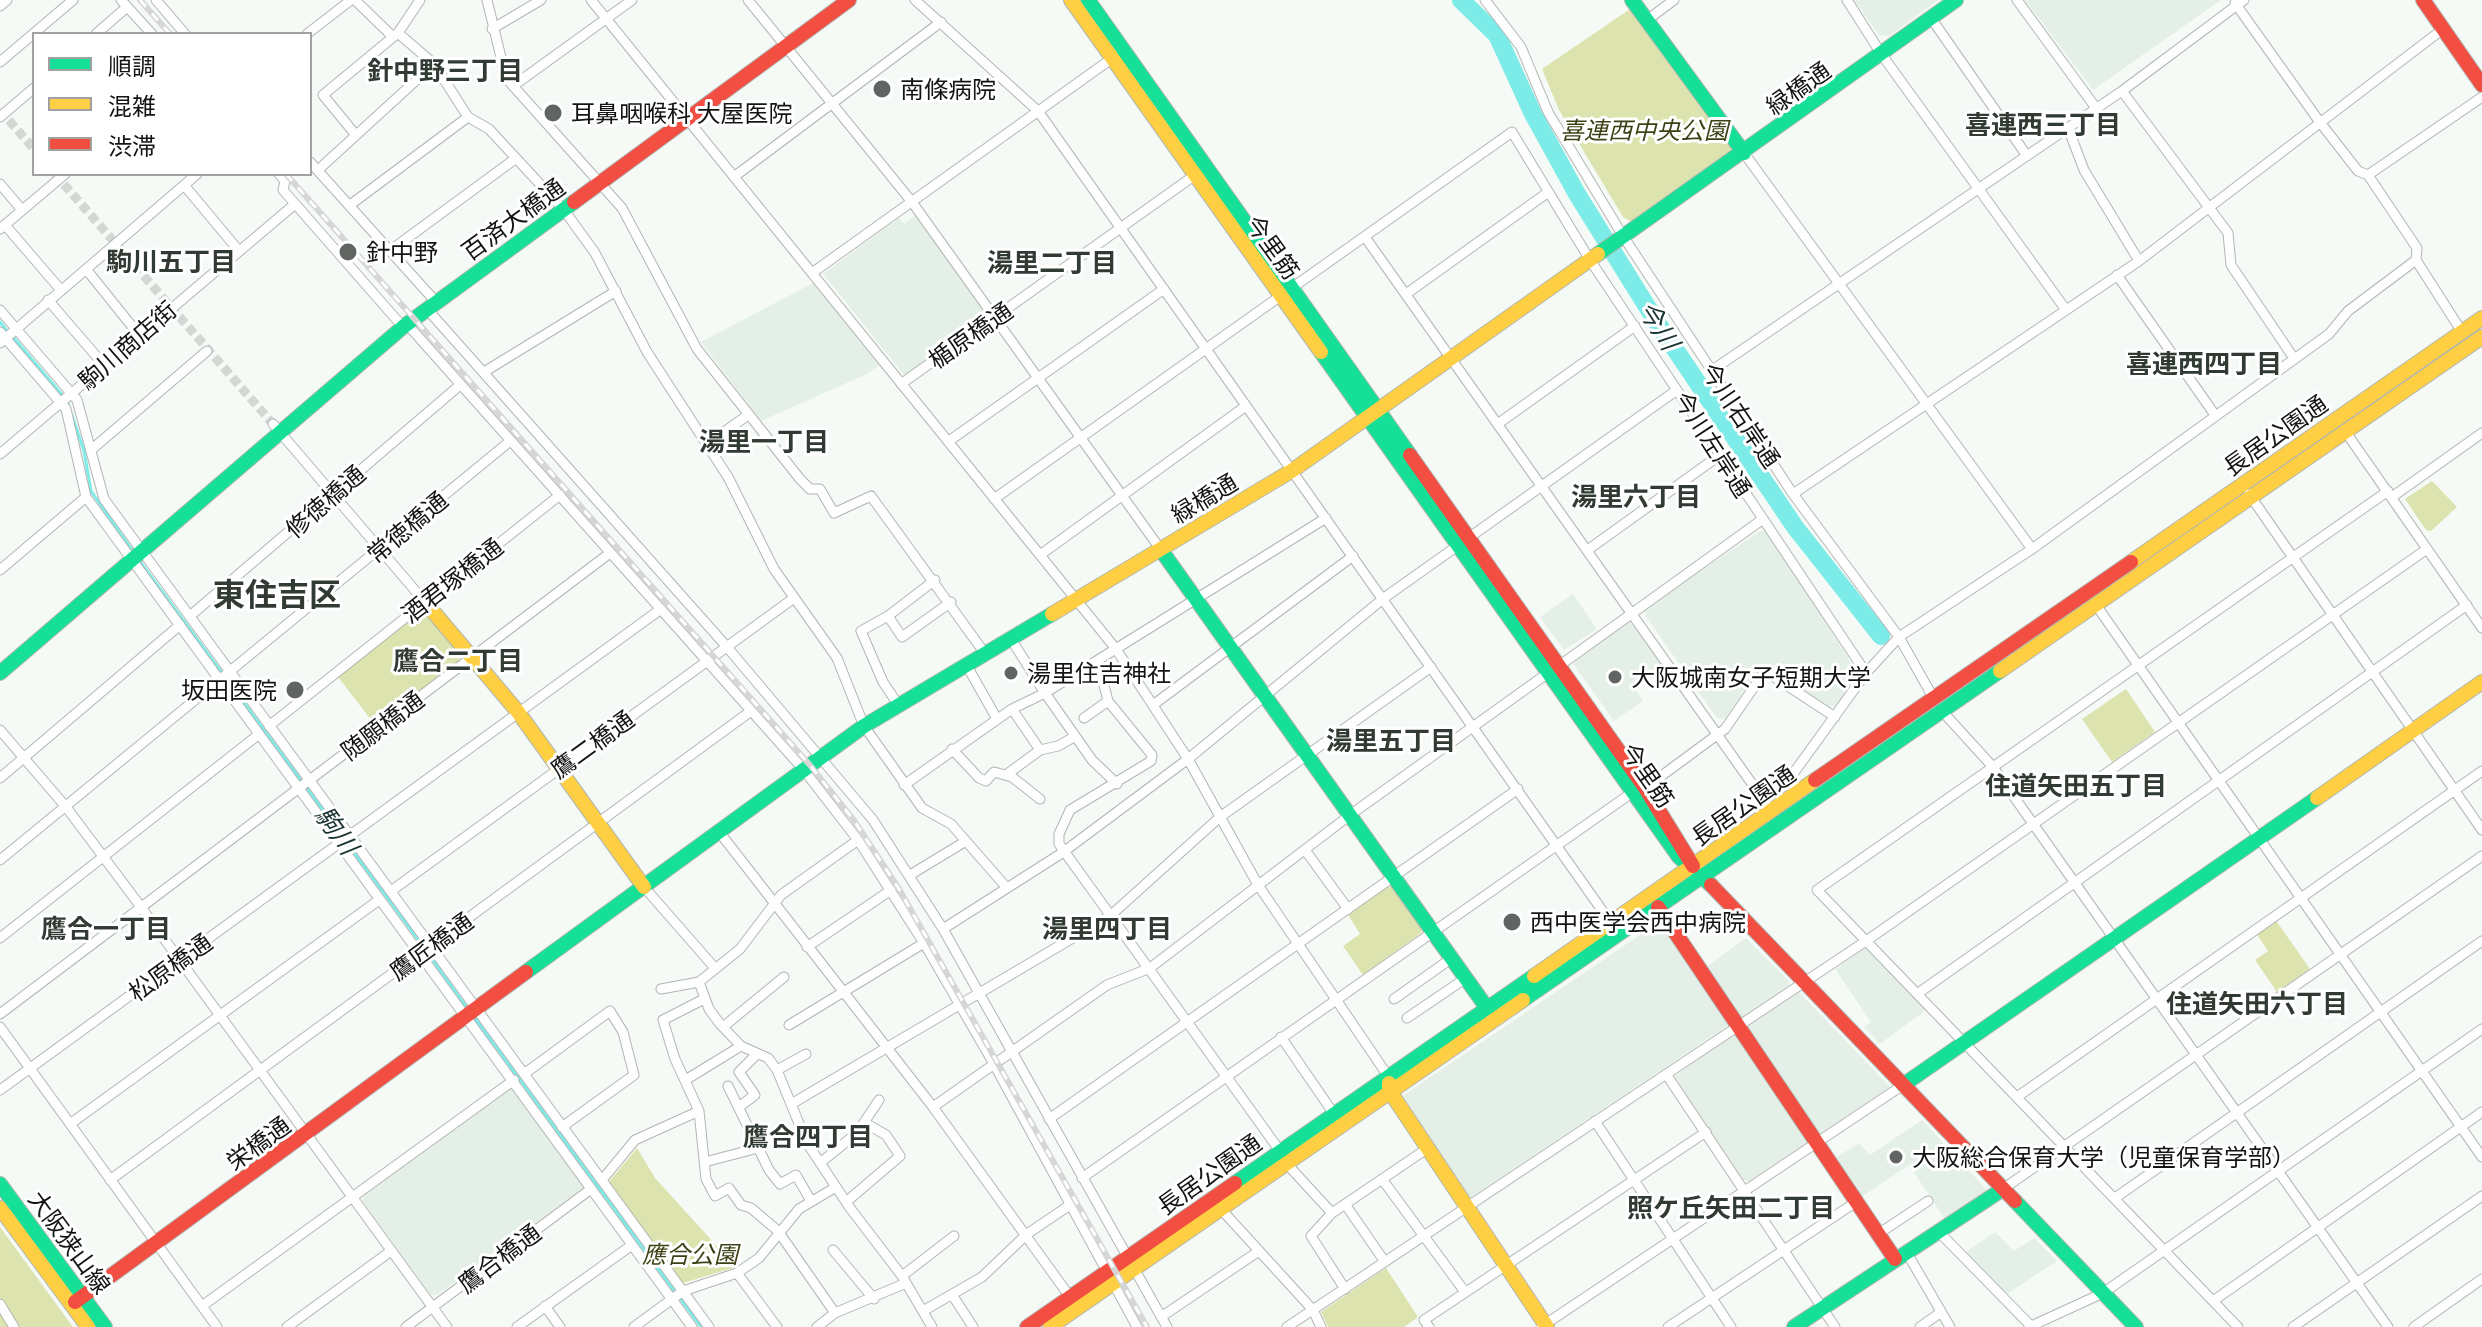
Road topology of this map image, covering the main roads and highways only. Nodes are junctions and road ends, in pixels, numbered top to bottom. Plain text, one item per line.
1 (849, 0) edge
2 (1071, 0) edge
3 (1088, 0) edge
4 (1632, 0) edge
5 (1956, 0) edge
6 (2423, 0) edge
7 (1118, 54) junction
8 (2482, 85) edge
9 (1744, 153) junction
10 (1287, 293) junction
11 (2482, 318) edge
12 (2482, 337) edge
13 (1372, 414) junction
14 (2247, 491) junction
15 (1161, 550) junction
16 (425, 602) road end
17 (0, 673) edge
18 (2482, 682) edge
19 (1938, 705) junction
20 (822, 757) joint
21 (1698, 871) junction
22 (644, 887) junction
23 (1658, 907) junction
24 (1487, 1008) junction
25 (1389, 1083) junction
26 (1903, 1085) junction
27 (1283, 1157) junction
28 (0, 1184) edge
29 (2003, 1189) junction
30 (0, 1208) edge
31 (1901, 1256) junction
32 (1130, 1264) junction
33 (1111, 1277) junction
34 (77, 1301) junction
35 (1545, 1326) edge
36 (88, 1327) edge
37 (105, 1327) edge
38 (1027, 1327) edge
39 (1050, 1327) edge
40 (1794, 1327) edge
41 (2136, 1327) edge

1 - 17 main road, 百済大橋通
2 - 7 main road, 今里筋
3 - 7 main road, 今里筋
4 - 9 main road
5 - 9 main road, 緑橋通
6 - 8 main road
7 - 10 main road, 今里筋
7 - 10 main road, 今里筋
9 - 13 main road, 緑橋通
10 - 13 main road, 今里筋
11 - 14 main road, 長居公園通
12 - 14 main road, 長居公園通
13 - 15 main road, 緑橋通
13 - 21 main road, 今里筋
14 - 19 main road, 長居公園通
14 - 19 main road, 長居公園通
15 - 20 main road, 緑橋通
15 - 24 main road
16 - 22 main road
18 - 26 main road
19 - 21 main road, 長居公園通
19 - 21 main road, 長居公園通
20 - 22 main road, 栄橋通
21 - 23 main road, 長居公園通
21 - 24 main road, 長居公園通
21 - 26 main road, 今里筋
22 - 34 main road, 栄橋通
23 - 25 main road, 長居公園通
23 - 31 main road
24 - 25 main road, 長居公園通
25 - 27 main road, 長居公園通
25 - 27 main road, 長居公園通
25 - 35 main road
26 - 29 main road, 今里筋
27 - 32 main road, 長居公園通
27 - 32 main road, 長居公園通
28 - 34 main road, 大阪狭山線
29 - 31 main road
29 - 41 main road, 今里筋
30 - 34 main road, 大阪狭山線
31 - 40 main road
32 - 33 main road, 長居公園通
33 - 38 main road, 長居公園通
33 - 39 main road, 長居公園通
34 - 36 main road, 大阪狭山線
34 - 37 main road, 大阪狭山線

